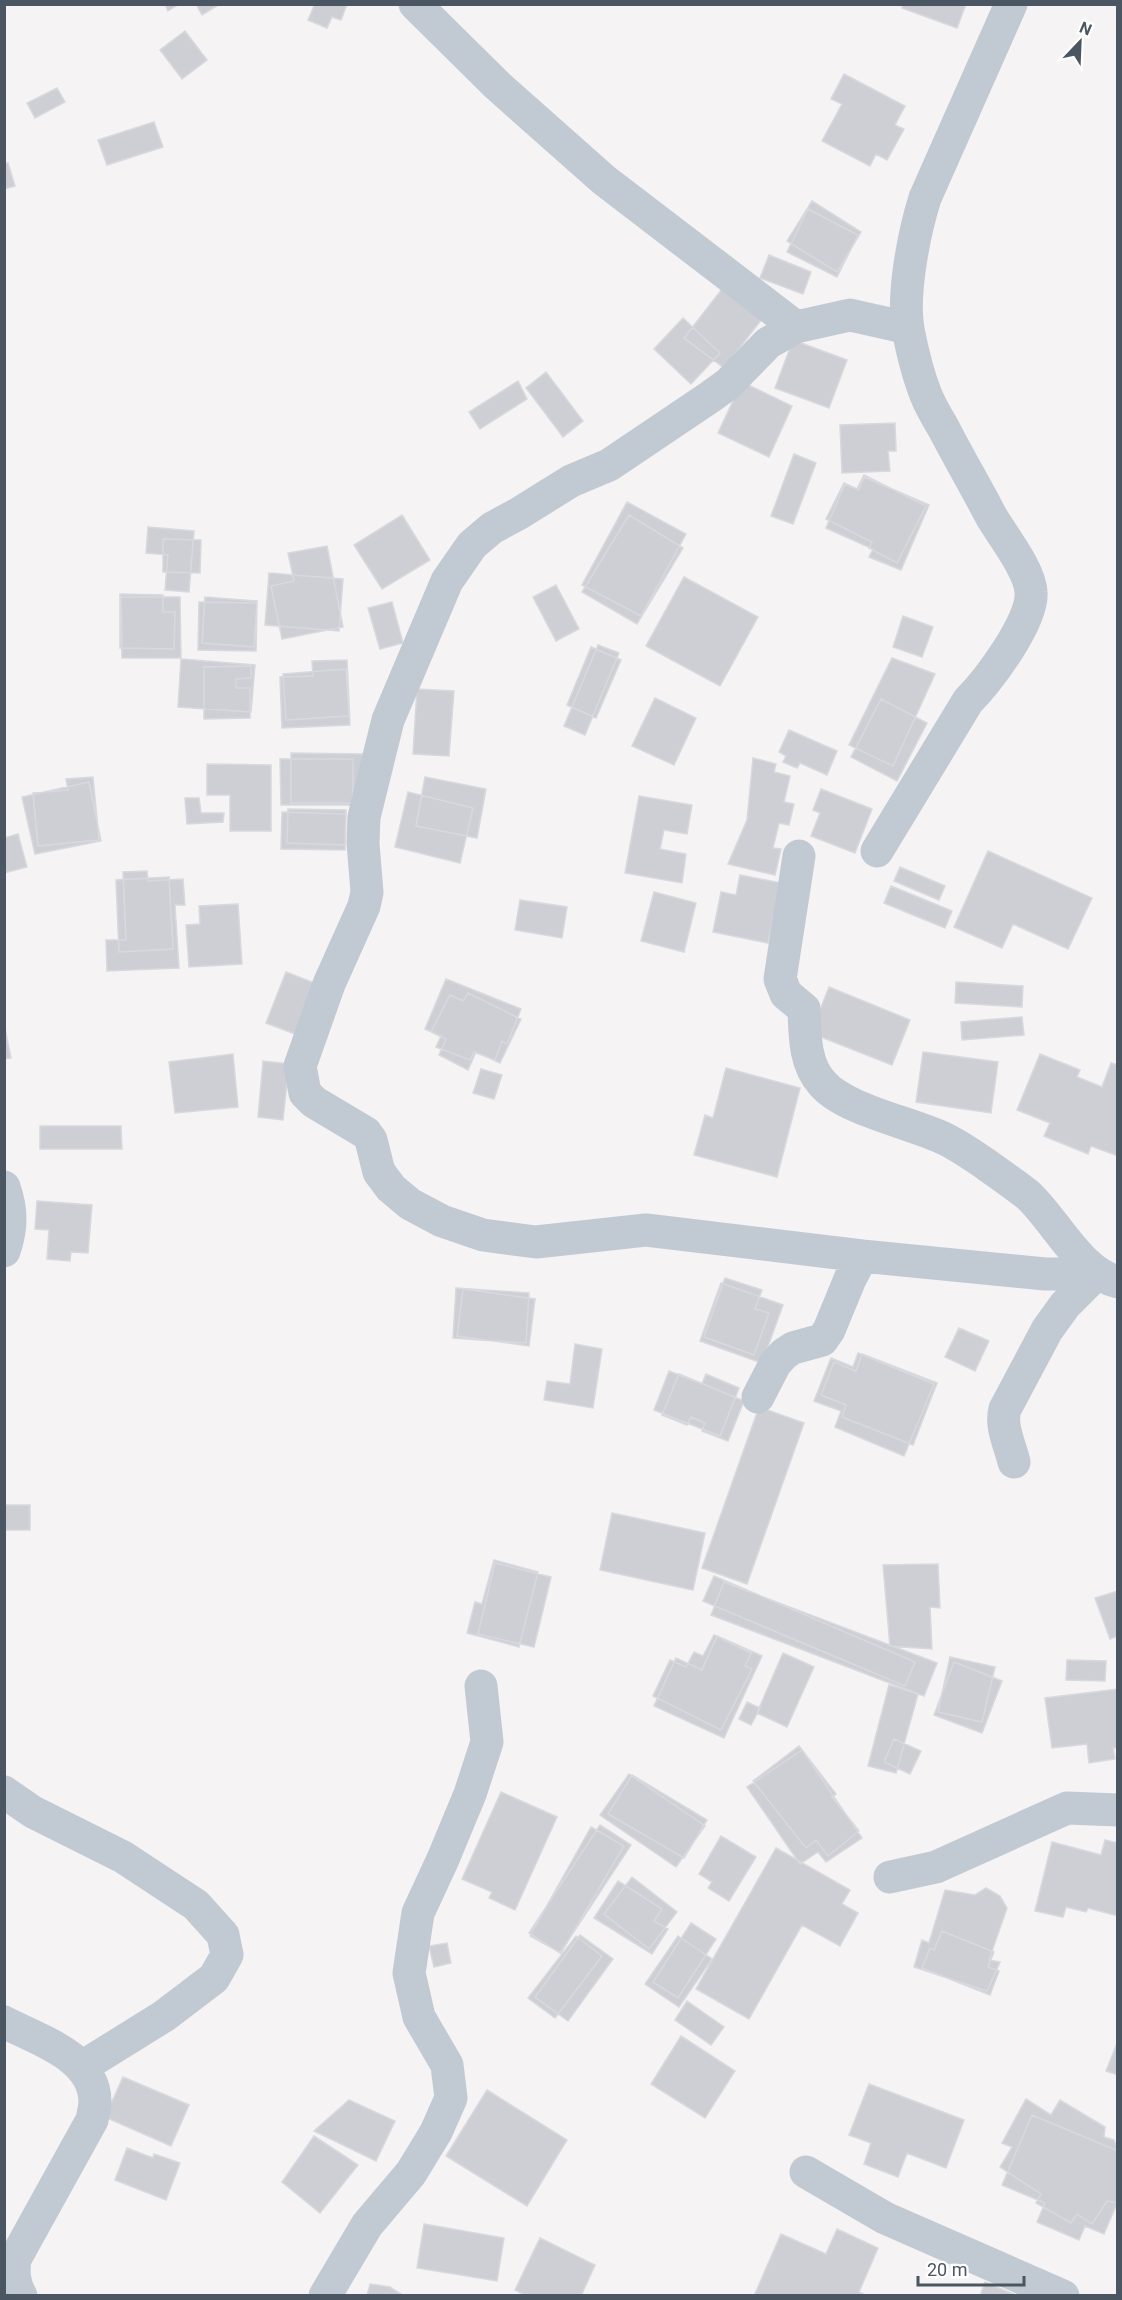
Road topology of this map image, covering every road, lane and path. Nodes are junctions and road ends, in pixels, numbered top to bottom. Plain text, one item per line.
1 (415, 4) edge
2 (1011, 4) edge
3 (796, 327) junction
4 (908, 328) junction
5 (877, 851) dead end
6 (799, 856) dead end
7 (4, 1187) edge
8 (4, 1251) edge
9 (862, 1256) junction
10 (1107, 1278) edge
11 (758, 1397) dead end
12 (1014, 1462) dead end
13 (481, 1686) dead end
14 (4, 1792) edge
15 (1118, 1810) edge
16 (890, 1877) dead end
17 (4, 2022) edge
18 (82, 2067) junction
19 (807, 2172) dead end
20 (10, 2255) edge
21 (15, 2294) edge
22 (325, 2295) edge
23 (1063, 2295) edge

1 - 3 street
2 - 4 street
3 - 4 street
3 - 9 street
4 - 5 street
6 - 10 street
7 - 8 street
9 - 10 street
9 - 11 street
10 - 12 street
13 - 22 street
14 - 18 street
15 - 16 street
17 - 18 street
18 - 20 street
19 - 23 street
20 - 21 street

